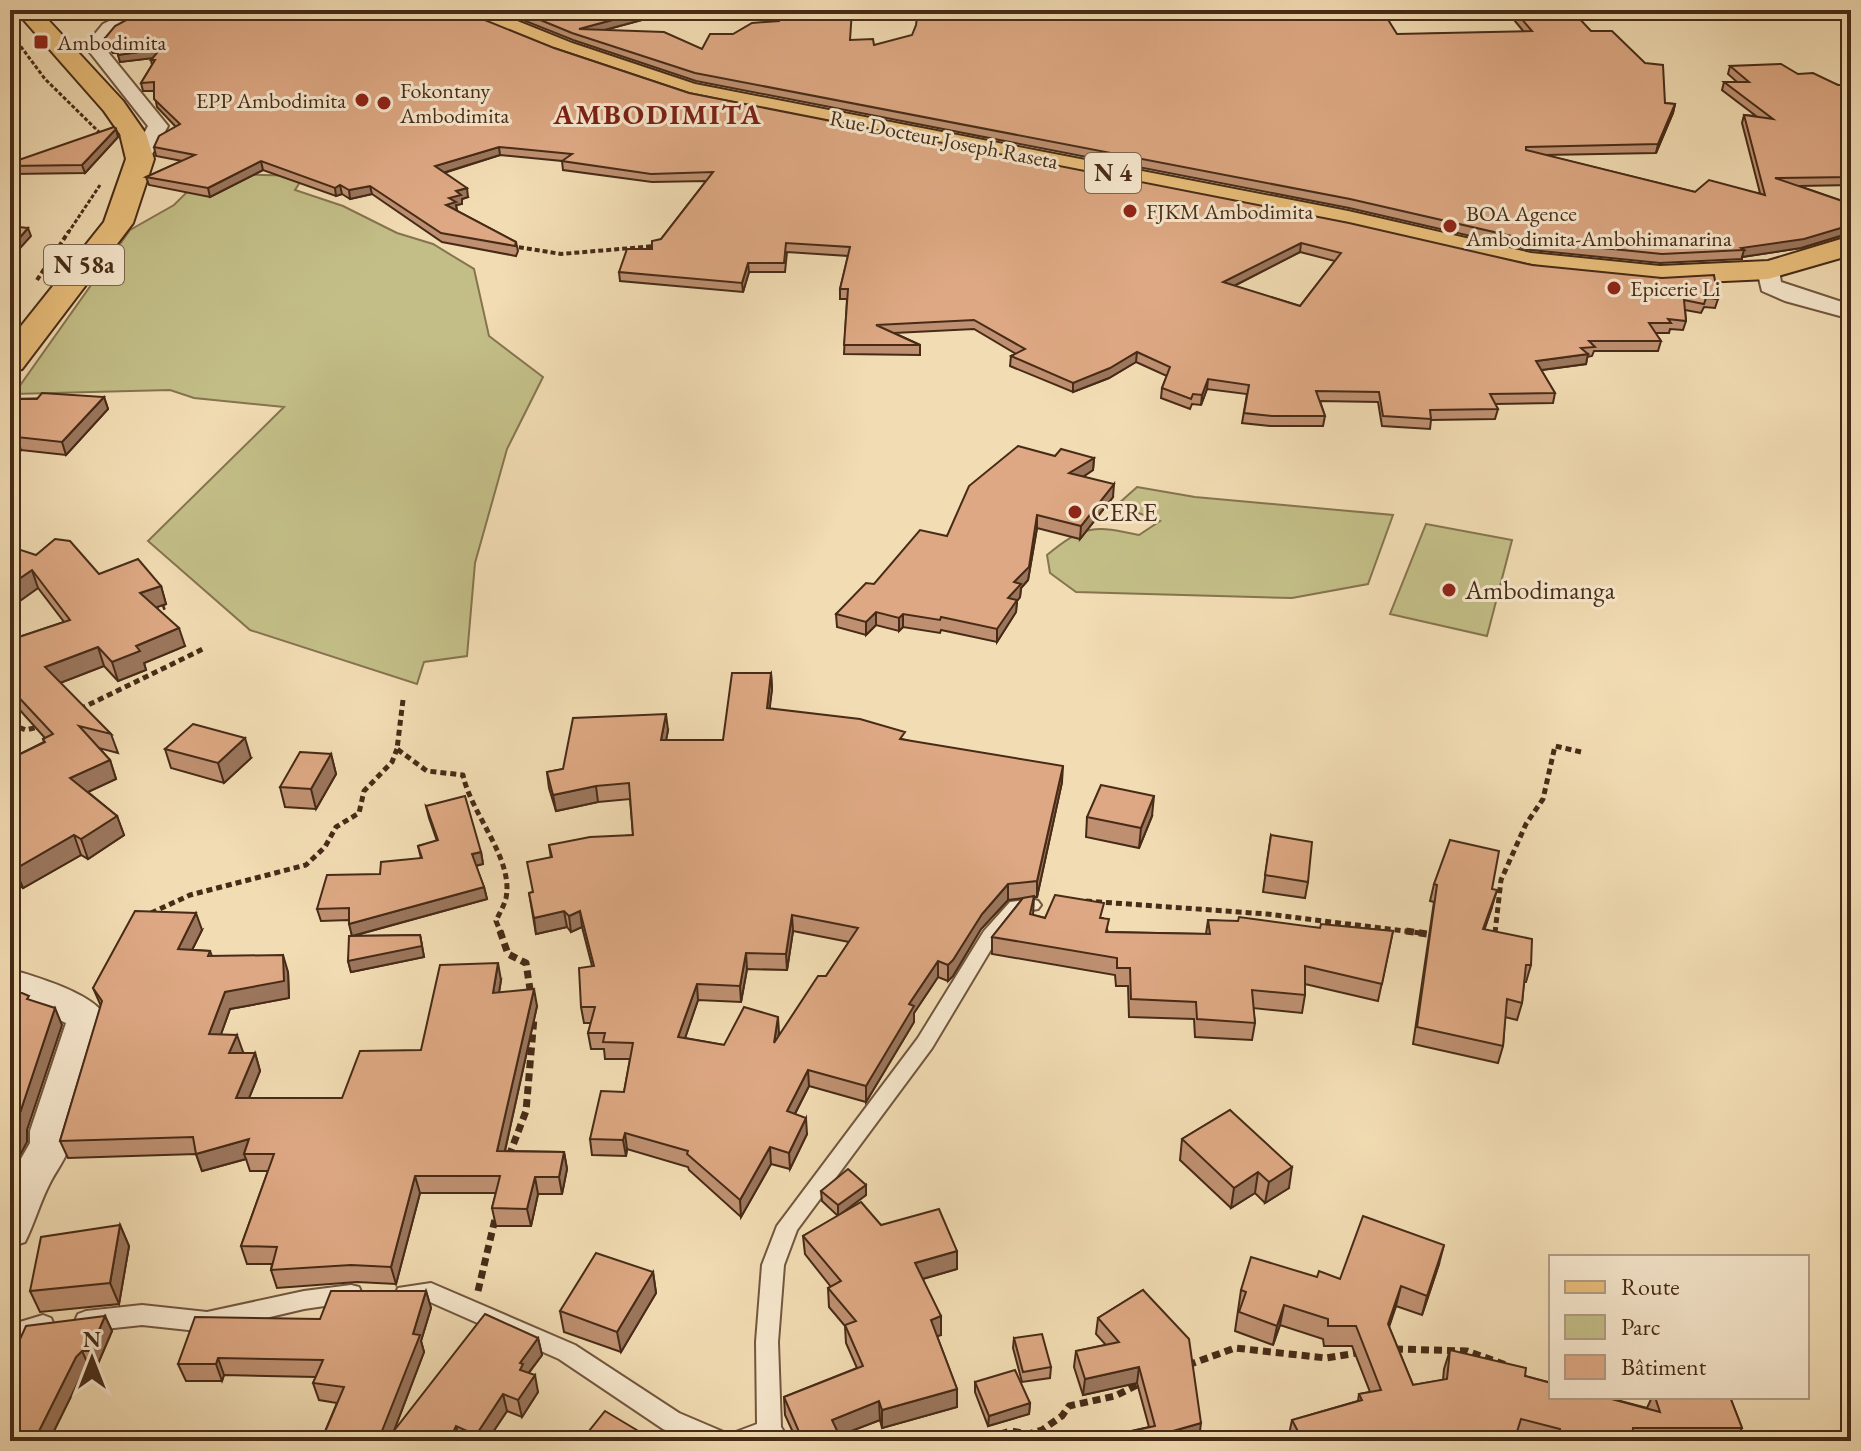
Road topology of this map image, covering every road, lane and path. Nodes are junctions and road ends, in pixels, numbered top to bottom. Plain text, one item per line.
1 (26, 10) edge
2 (147, 10) edge
3 (470, 10) edge
4 (10, 32) edge
5 (109, 142) edge
6 (140, 159) junction
7 (104, 177) dead end
8 (1851, 245) edge
9 (508, 246) edge
10 (657, 246) edge
11 (1768, 270) junction
12 (36, 280) dead end
13 (1851, 312) edge
14 (10, 362) edge
15 (165, 607) dead end
16 (143, 614) edge
17 (205, 648) dead end
18 (403, 700) dead end
19 (70, 713) edge
20 (10, 724) edge
21 (47, 724) edge
22 (397, 749) junction
23 (1581, 752) dead end
24 (1033, 905) joint
25 (140, 920) edge
26 (1437, 935) edge
27 (1494, 945) edge
28 (10, 983) edge
29 (502, 1166) edge
30 (499, 1204) edge
31 (10, 1229) edge
32 (473, 1311) junction
33 (10, 1335) edge
34 (1382, 1351) edge
35 (1367, 1352) edge
36 (1184, 1366) edge
37 (1519, 1374) edge
38 (1149, 1379) edge
39 (773, 1436) edge
40 (718, 1441) edge
41 (741, 1441) edge
42 (975, 1441) edge

1 - 6 main road
2 - 6 street
3 - 11 main road, Rue Docteur Joseph Raseta / N 4
4 - 5 path
6 - 14 main road, N 58a
7 - 12 path
8 - 11 main road, Rue Docteur Joseph Raseta / N 4
9 - 10 path
11 - 13 street
15 - 16 path
17 - 19 path
18 - 22 path
20 - 21 path
22 - 25 path
22 - 29 path
23 - 27 path
24 - 26 path
24 - 39 lane
28 - 31 street
30 - 32 path
32 - 33 lane
32 - 40 lane
34 - 37 path
35 - 36 path
38 - 42 path
39 - 41 lane

